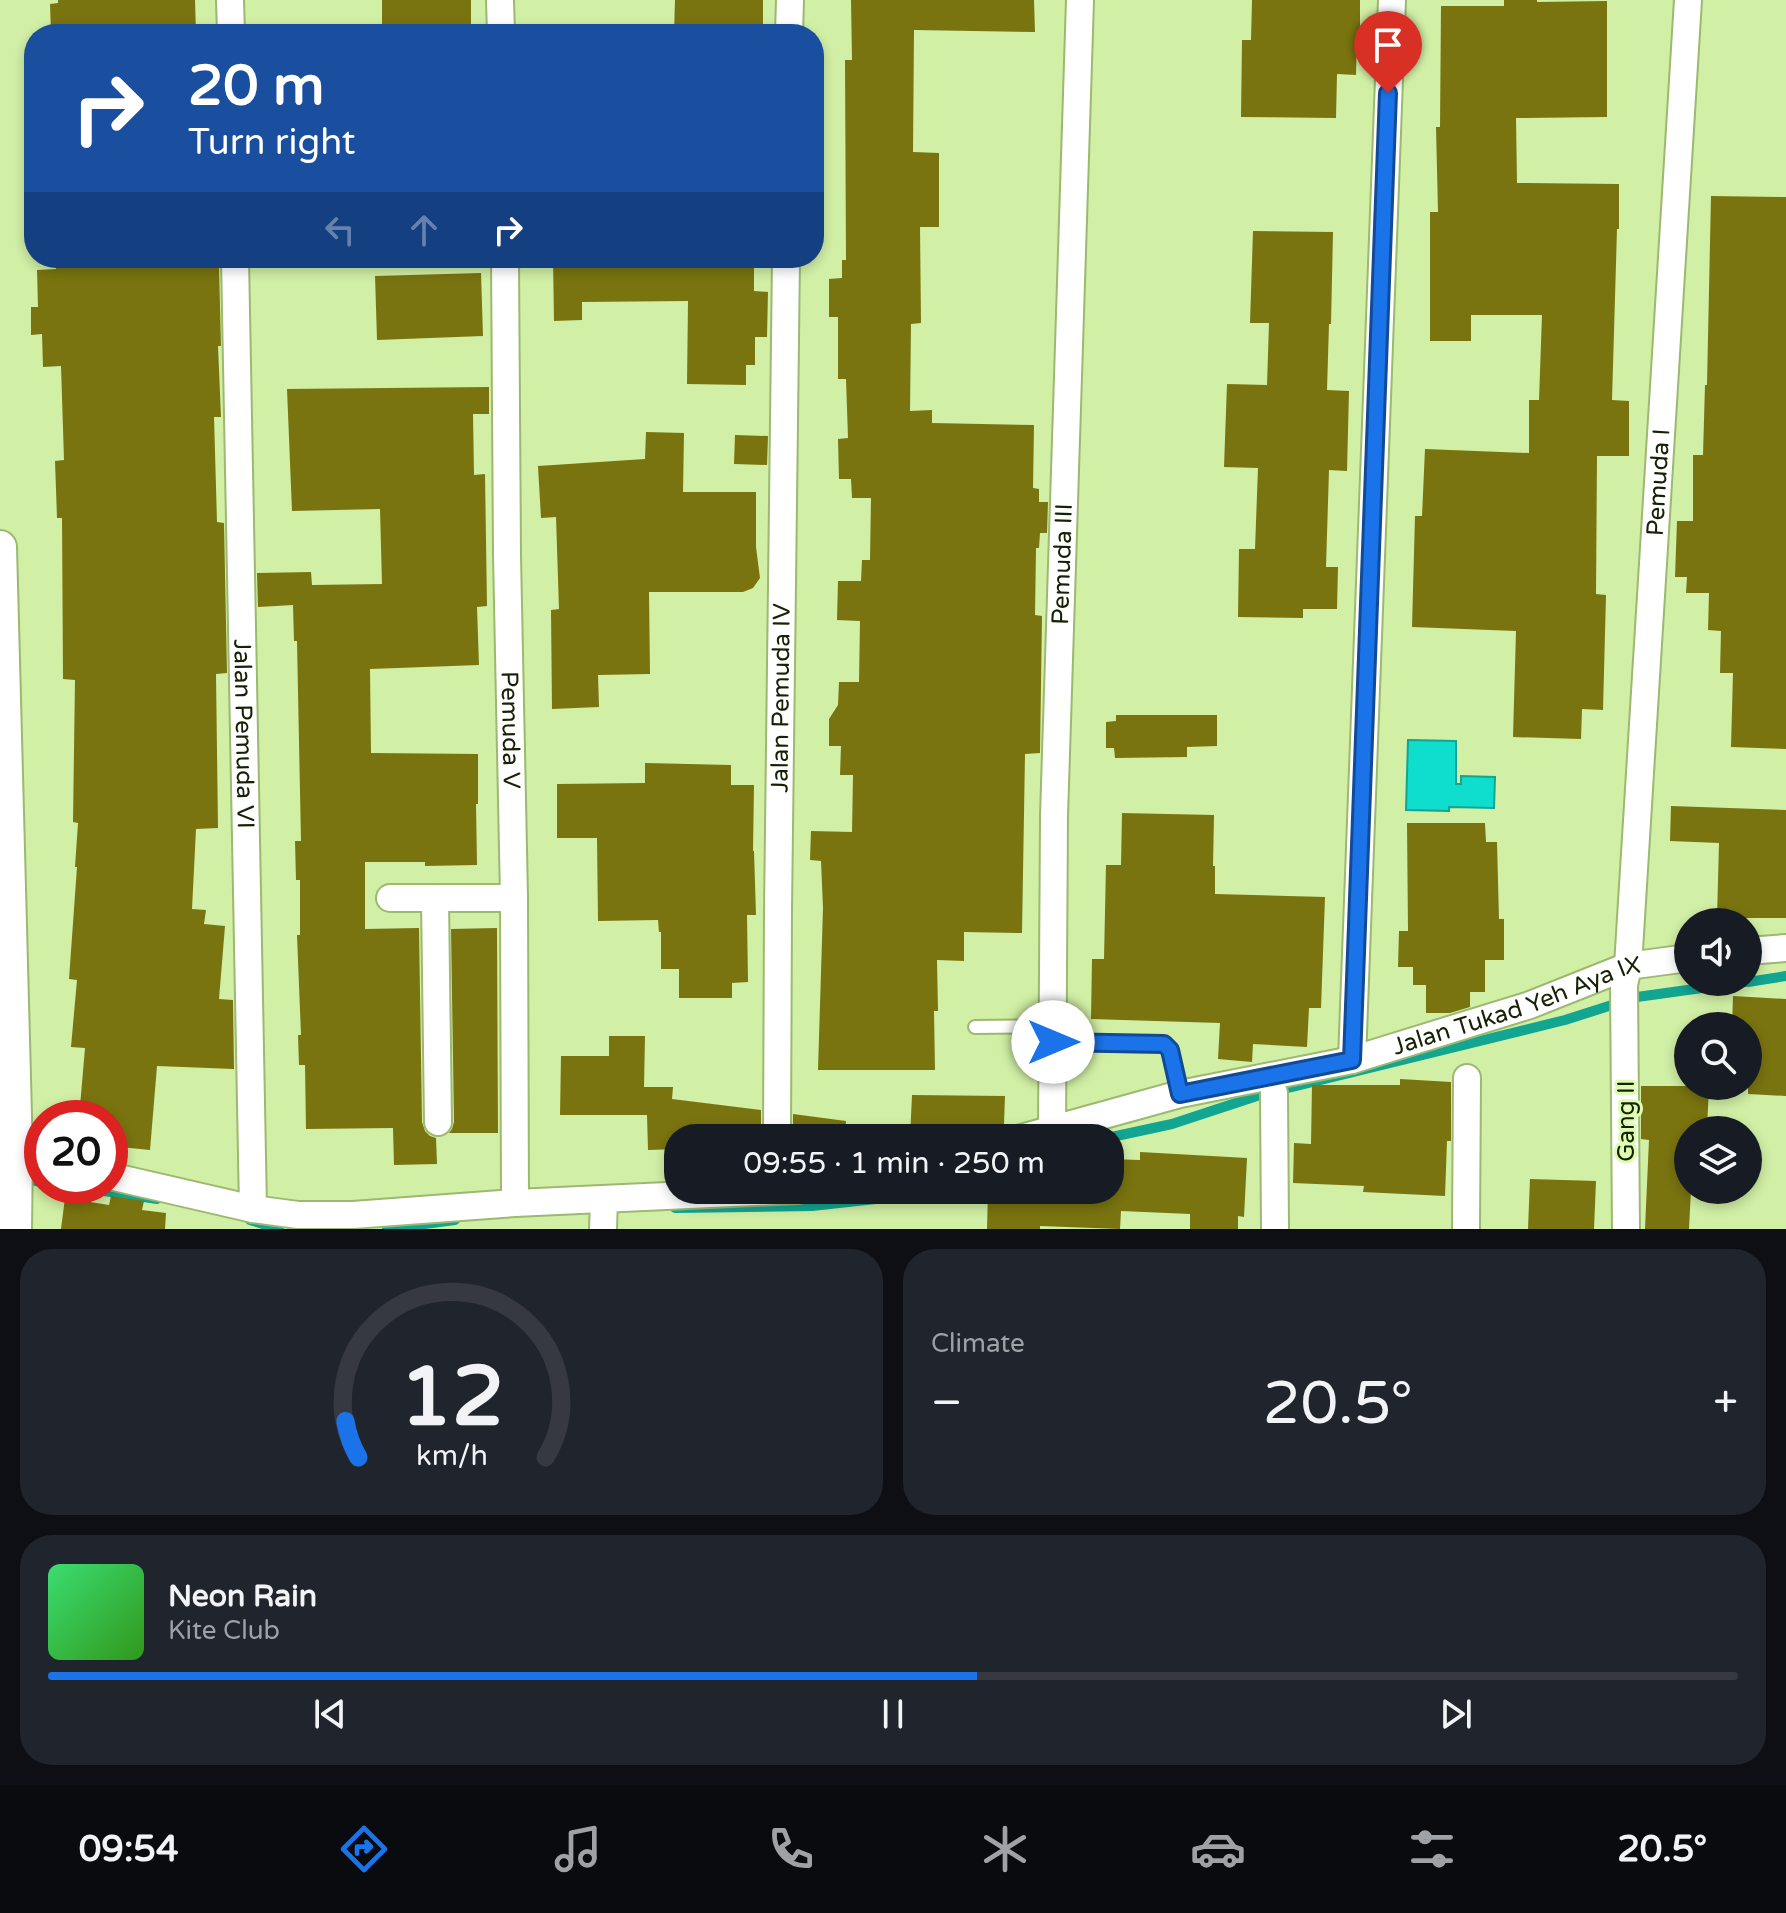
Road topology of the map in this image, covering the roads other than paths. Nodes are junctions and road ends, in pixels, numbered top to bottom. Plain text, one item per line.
1 (230, 0) edge
2 (500, 0) edge
3 (790, 0) edge
4 (1080, 0) edge
5 (1392, 0) edge
6 (1688, 0) edge
7 (231, 24) edge
8 (501, 24) edge
9 (789, 24) edge
10 (235, 268) edge
11 (505, 268) edge
12 (786, 268) edge
13 (0, 547) edge
14 (390, 898) dead end
15 (514, 898) junction
16 (435, 899) junction
17 (1786, 948) edge
18 (1762, 950) edge
19 (1674, 966) edge
20 (1625, 993) junction
21 (975, 1027) dead end
22 (1052, 1034) junction
23 (1352, 1060) junction
24 (1467, 1078) dead end
25 (1274, 1093) dead end
26 (1180, 1094) junction
27 (438, 1122) dead end
28 (777, 1124) edge
29 (1052, 1124) edge
30 (1073, 1124) edge
31 (19, 1155) edge
32 (128, 1180) edge
33 (664, 1196) edge
34 (604, 1199) junction
35 (515, 1203) junction
36 (253, 1209) junction
37 (15, 1229) edge
38 (603, 1229) edge
39 (1275, 1229) edge
40 (1466, 1229) edge
41 (1626, 1229) edge

1 - 7 street
2 - 8 street
3 - 9 street
4 - 22 street, Pemuda III
5 - 23 street
6 - 20 street, Pemuda I
10 - 36 street, Jalan Pemuda VI
11 - 15 street, Pemuda V
12 - 28 street, Jalan Pemuda IV
13 - 31 street
14 - 16 street
15 - 16 street
15 - 35 street, Pemuda V
16 - 27 street
17 - 18 street
19 - 20 street, Jalan Tukad Yeh Aya IX
20 - 23 street, Jalan Tukad Yeh Aya IX
20 - 41 street, Gang II
21 - 22 lane
22 - 26 lane
22 - 29 street, Pemuda III
23 - 26 street, Jalan Tukad Yeh Aya IX
24 - 40 street
25 - 39 street
26 - 30 street, Jalan Tukad Yeh Aya IX
31 - 37 street
32 - 36 street
33 - 34 street
34 - 35 street
34 - 38 street
35 - 36 street

